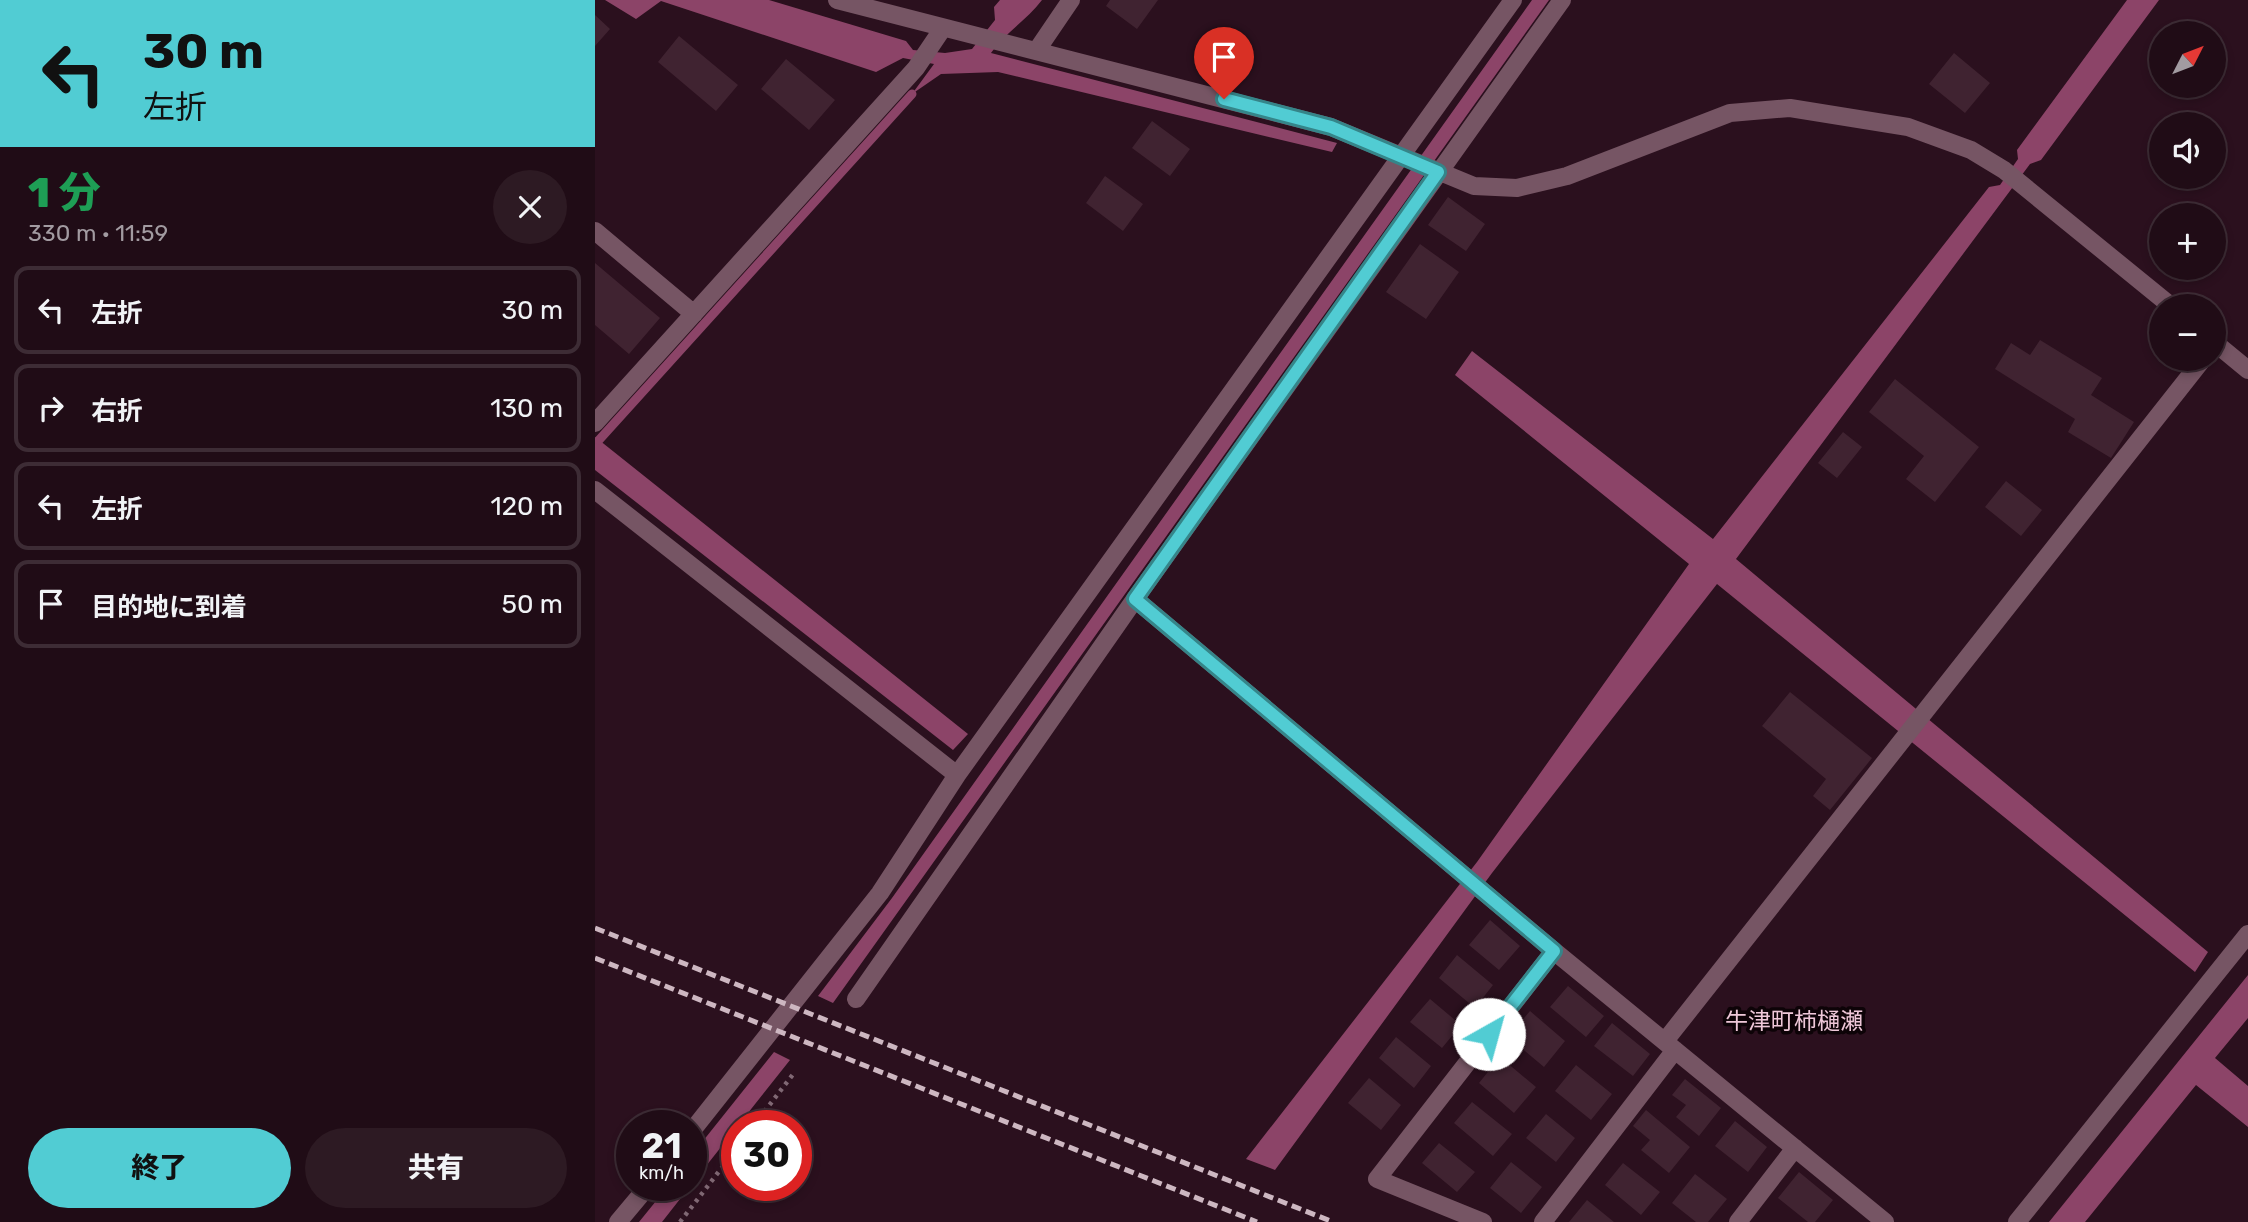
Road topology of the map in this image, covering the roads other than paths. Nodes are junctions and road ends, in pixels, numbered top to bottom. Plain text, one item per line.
1 (837, 0) edge
2 (1071, 0) edge
3 (1513, 0) edge
4 (1562, 0) edge
5 (943, 28) junction
6 (1037, 50) junction
7 (1401, 156) junction
8 (1438, 172) junction
9 (595, 231) edge
10 (2156, 294) edge
11 (694, 314) junction
12 (2226, 353) edge
13 (2248, 370) edge
14 (2194, 371) edge
15 (595, 423) edge
16 (595, 490) edge
17 (1135, 599) junction
18 (957, 775) junction
19 (2248, 934) edge
20 (1554, 951) junction
21 (856, 999) dead end
22 (1670, 1046) junction
23 (707, 1112) edge
24 (1795, 1148) junction
25 (636, 1201) edge
26 (618, 1222) edge
27 (1483, 1222) edge
28 (1542, 1222) edge
29 (1738, 1222) edge
30 (1885, 1222) edge
31 (2018, 1222) edge

1 - 5 street
2 - 6 street
3 - 7 street
4 - 8 street
5 - 6 street
5 - 11 street
6 - 7 street
7 - 8 street
7 - 18 street
8 - 10 street
8 - 17 street
9 - 11 street
11 - 15 street
12 - 13 street
14 - 22 street
16 - 18 street
17 - 20 street
17 - 21 street
18 - 23 street
19 - 31 street
20 - 22 street
20 - 27 street
22 - 24 street
22 - 28 street
24 - 29 street
24 - 30 street
25 - 26 street

